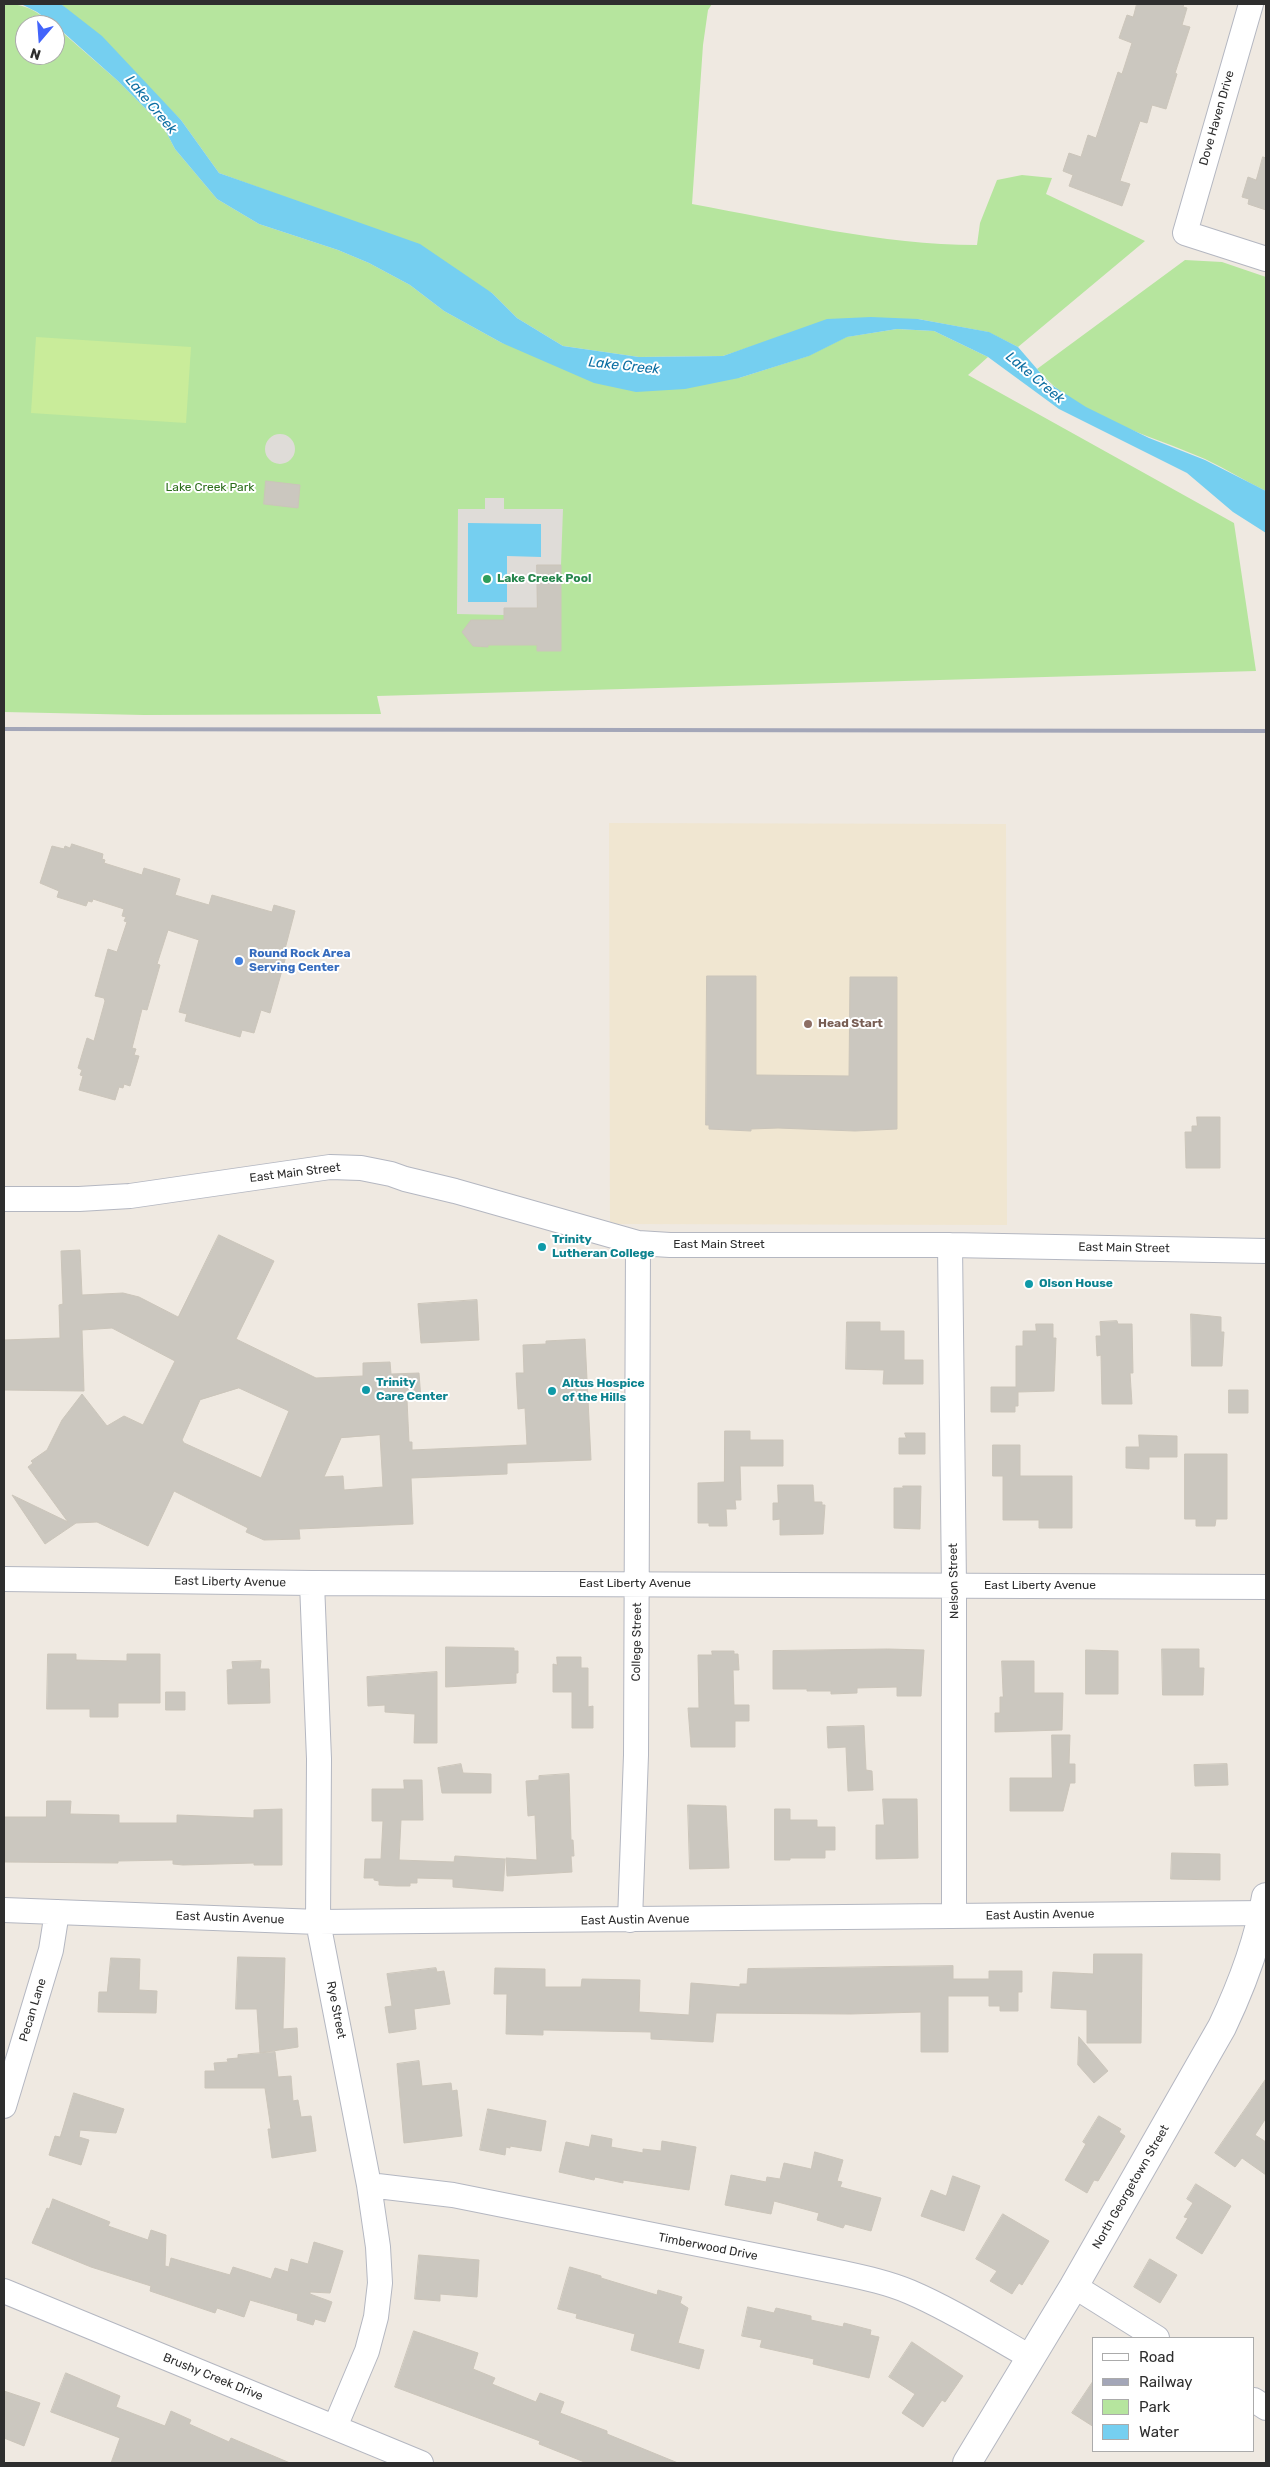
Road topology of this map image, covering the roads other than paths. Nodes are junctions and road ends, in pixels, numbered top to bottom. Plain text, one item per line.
1 (1251, 4) edge
2 (1266, 259) edge
3 (4, 1199) edge
4 (638, 1243) junction
5 (950, 1245) junction
6 (1266, 1251) edge
7 (4, 1579) edge
8 (312, 1583) junction
9 (638, 1584) junction
10 (954, 1586) junction
11 (1266, 1587) edge
12 (1265, 1908) edge
13 (4, 1910) edge
14 (57, 1912) junction
15 (954, 1916) junction
16 (630, 1920) junction
17 (318, 1922) junction
18 (4, 2106) edge
19 (369, 2185) junction
20 (1074, 2286) junction
21 (4, 2291) edge
22 (1155, 2337) edge
23 (1030, 2357) junction
24 (1255, 2401) edge
25 (1266, 2408) edge
26 (335, 2427) junction
27 (421, 2463) edge
28 (966, 2463) edge

1 - 2 street, Dove Haven Drive
3 - 4 street, East Main Street
4 - 5 street, East Main Street
4 - 9 street, College Street
5 - 6 street, East Main Street
5 - 10 street, Nelson Street
7 - 8 street, East Liberty Avenue
8 - 9 street, East Liberty Avenue
8 - 17 street, Rye Street
9 - 10 street, East Liberty Avenue
9 - 16 street, College Street
10 - 11 street, East Liberty Avenue
10 - 15 street, Nelson Street
12 - 15 street, East Austin Avenue
12 - 20 street, North Georgetown Street
13 - 14 street, East Austin Avenue
14 - 17 street, East Austin Avenue
14 - 18 street, Pecan Lane
15 - 16 street, East Austin Avenue
16 - 17 street, East Austin Avenue
17 - 19 street, Rye Street
19 - 23 street, Timberwood Drive
19 - 26 street, Rye Street
20 - 22 street
20 - 23 street, North Georgetown Street
21 - 26 street, Brushy Creek Drive
23 - 28 street, North Georgetown Street
24 - 25 street
26 - 27 street, Brushy Creek Drive

